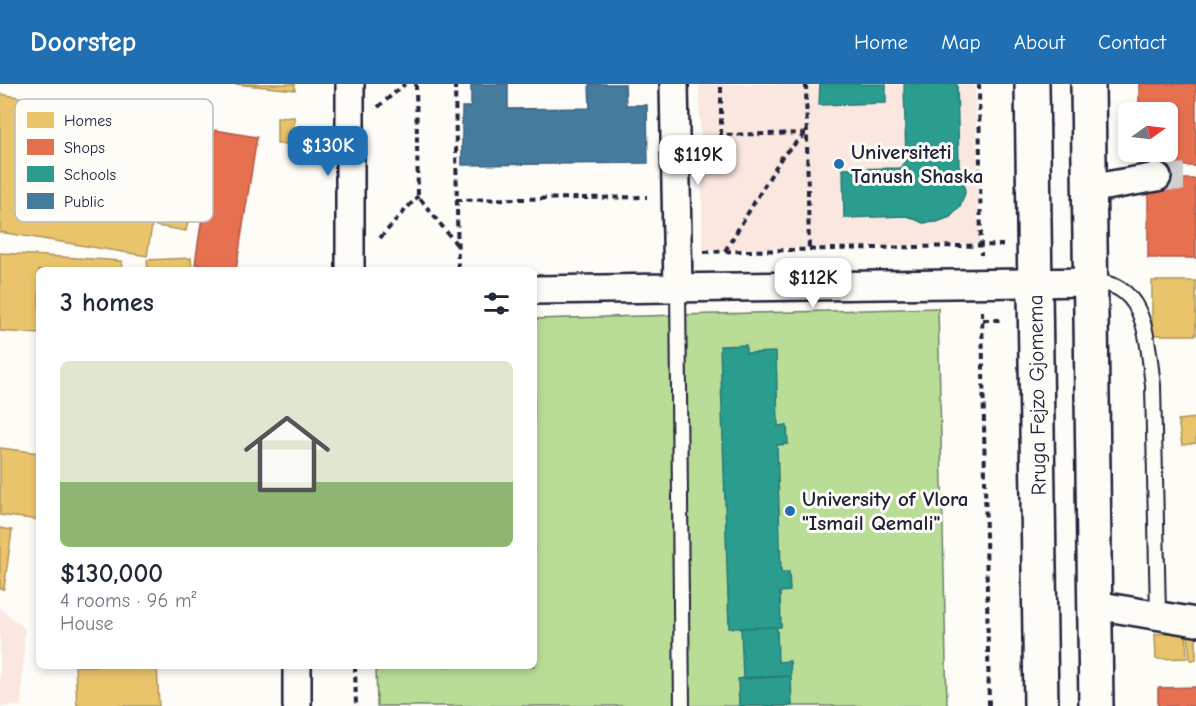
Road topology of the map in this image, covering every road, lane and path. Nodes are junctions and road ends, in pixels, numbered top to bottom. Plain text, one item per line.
1 (350, 84) edge
2 (416, 84) edge
3 (455, 84) edge
4 (674, 84) edge
5 (721, 84) edge
6 (806, 84) edge
7 (980, 84) edge
8 (1032, 84) edge
9 (1088, 84) edge
10 (806, 133) junction
11 (721, 135) junction
12 (702, 162) dead end
13 (1157, 177) tunnel mouth
14 (1089, 189) junction
15 (418, 196) junction
16 (676, 196) junction
17 (456, 200) junction
18 (373, 245) dead end
19 (981, 245) junction
20 (1034, 245) junction
21 (457, 246) junction
22 (808, 249) junction
23 (724, 251) junction
24 (350, 267) edge
25 (458, 267) edge
26 (1091, 282) junction
27 (1035, 284) junction
28 (982, 285) junction
29 (810, 286) junction
30 (688, 288) junction
31 (537, 290) edge
32 (1095, 605) junction
33 (1158, 614) junction
34 (1196, 622) edge
35 (297, 669) edge
36 (356, 669) edge
37 (297, 706) edge
38 (356, 706) edge
39 (682, 706) edge
40 (989, 706) edge
41 (1041, 706) edge
42 (1096, 706) edge

1 - 24 street
2 - 15 path
3 - 17 path
4 - 16 street
5 - 11 path
6 - 10 path
7 - 19 path
8 - 20 main road, Rruga Fejzo Gjomema
9 - 14 main road
10 - 11 path
10 - 22 path
10 - 23 path
11 - 12 path
13 - 14 street
14 - 26 main road
15 - 18 path
15 - 21 path
16 - 17 path
16 - 30 street
17 - 21 path
19 - 20 path
19 - 22 path
19 - 28 path
20 - 27 main road, Rruga Fejzo Gjomema
21 - 25 path
22 - 23 path
22 - 29 path
23 - 30 path
23 - 30 path
26 - 27 street
26 - 32 main road
26 - 33 lane
27 - 28 street
27 - 41 main road, Rruga Fejzo Gjomema
28 - 29 street
28 - 40 path
29 - 30 street
30 - 31 street
30 - 39 lane
32 - 33 street
32 - 42 main road
33 - 34 street
35 - 37 street
36 - 38 path

